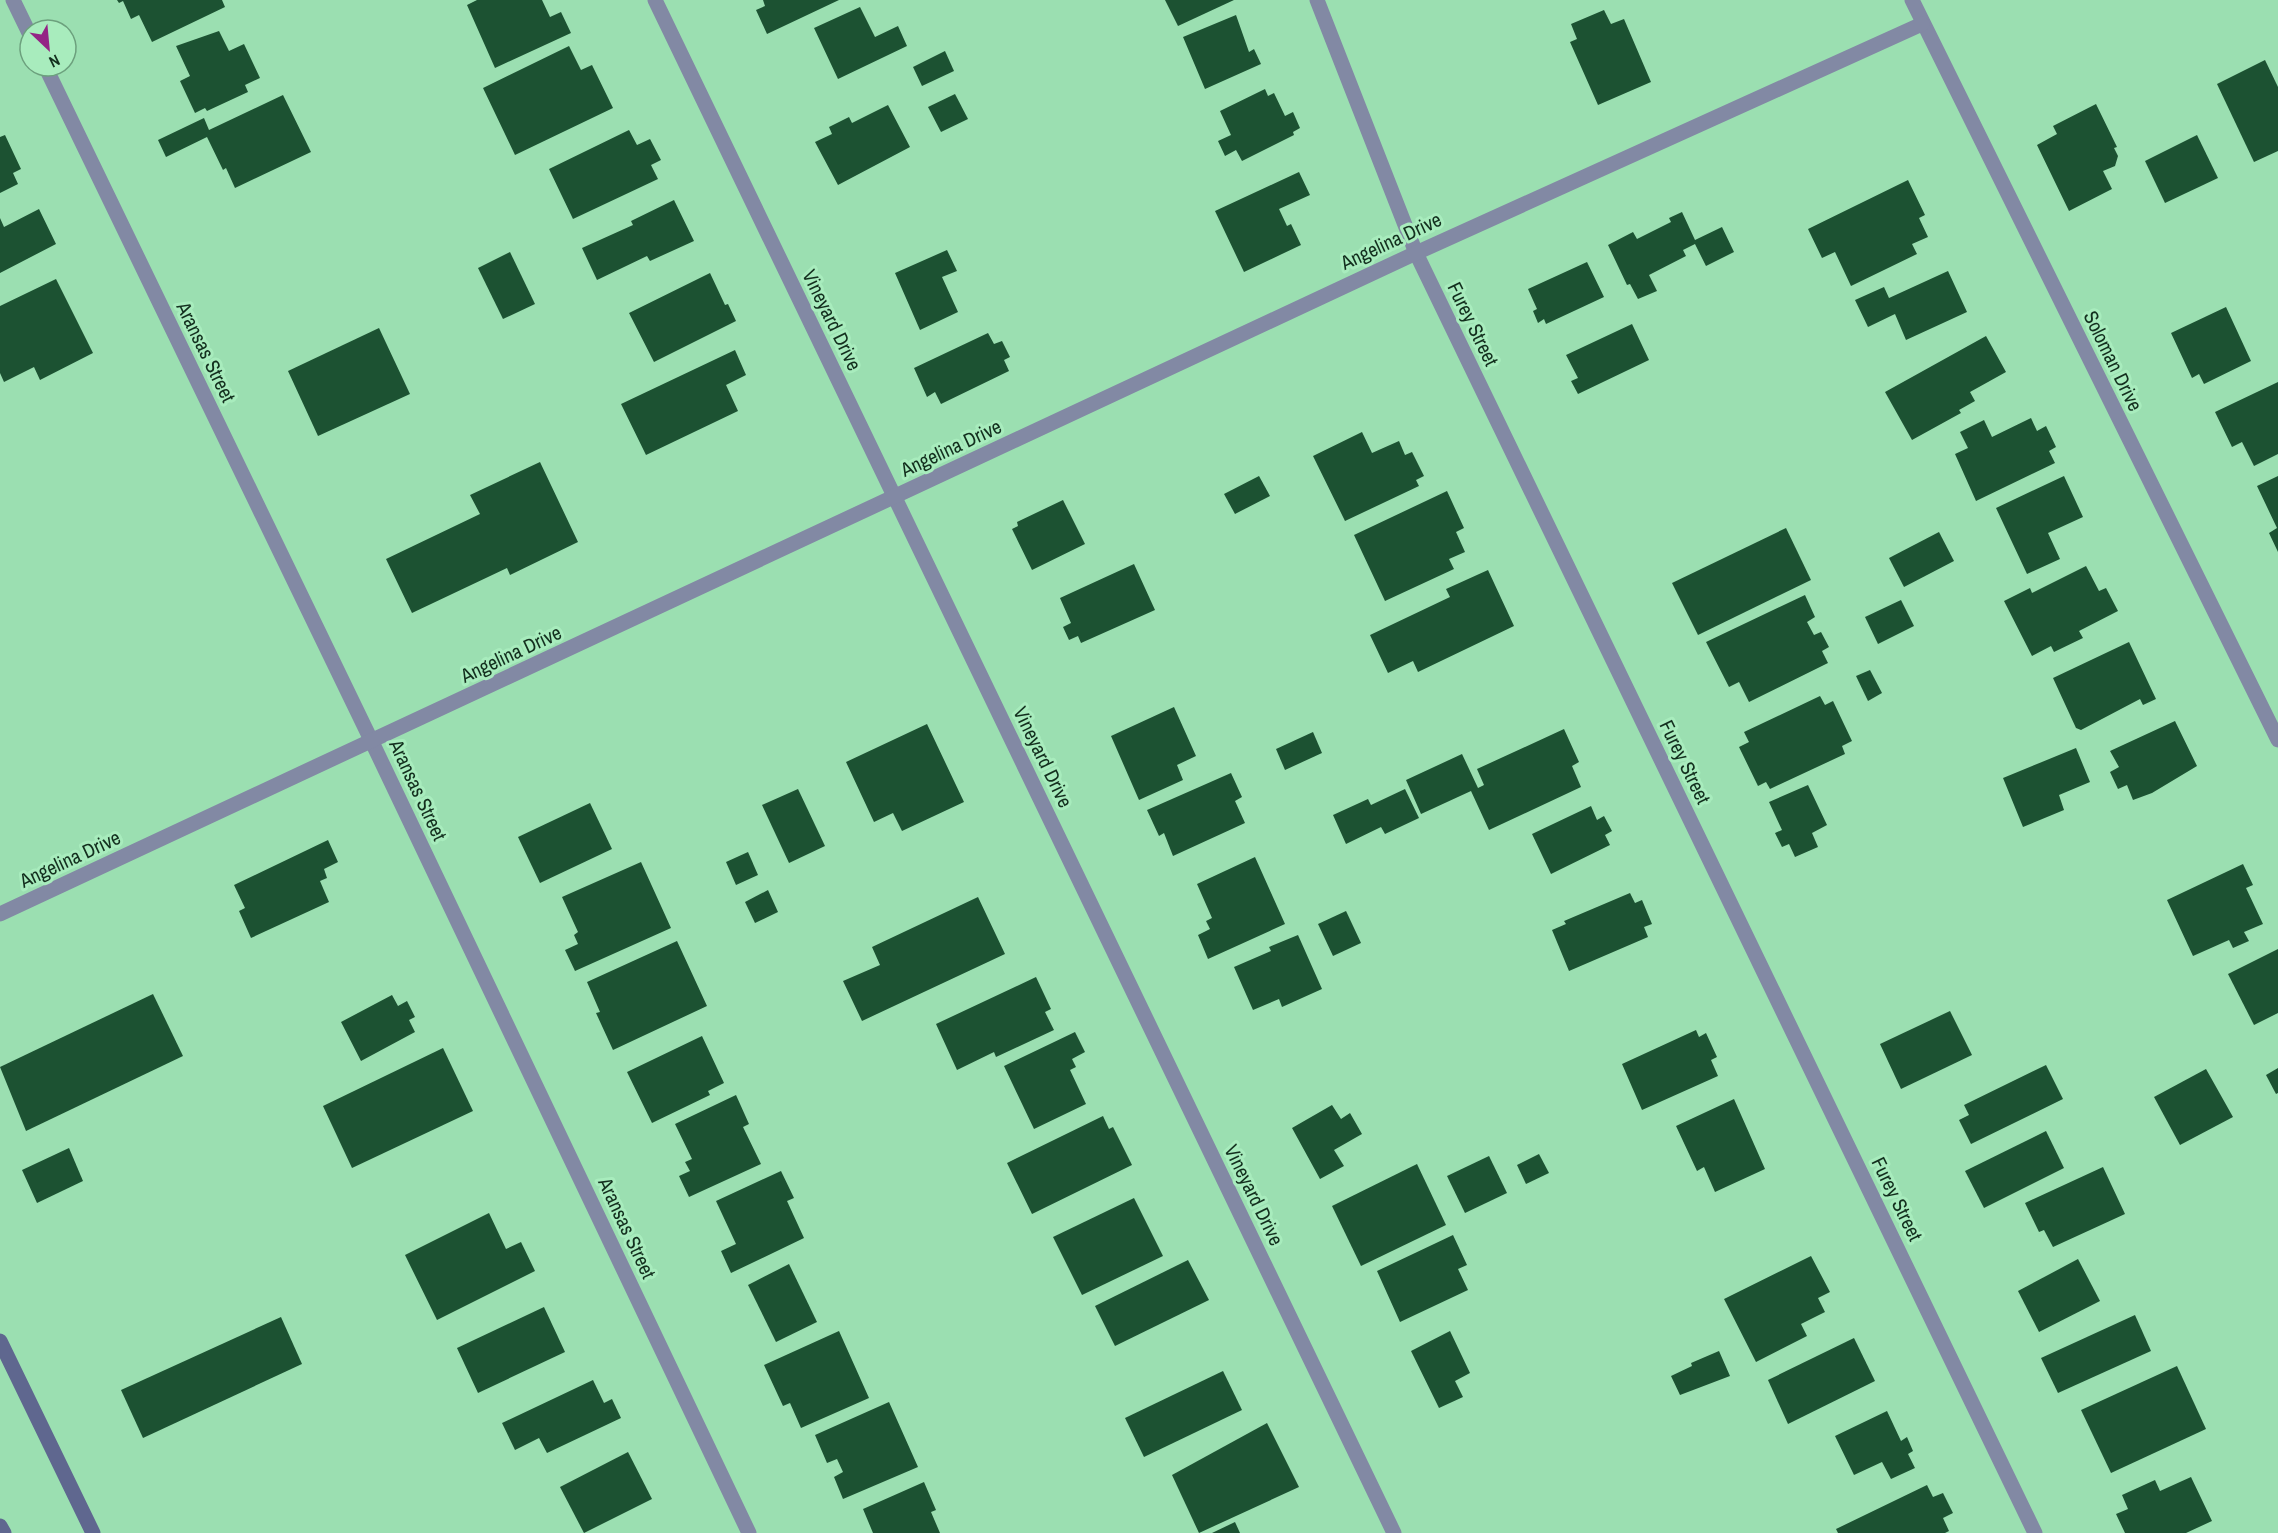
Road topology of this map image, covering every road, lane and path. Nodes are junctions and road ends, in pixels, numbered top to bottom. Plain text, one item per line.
1 (13, 0) edge
2 (655, 0) edge
3 (1317, 0) edge
4 (1912, 0) edge
5 (22, 18) edge
6 (1922, 24) junction
7 (51, 78) edge
8 (1416, 253) junction
9 (895, 497) junction
10 (2278, 740) edge
11 (372, 742) junction
12 (0, 914) edge
13 (0, 1341) edge
14 (0, 1526) edge
15 (4, 1533) edge
16 (93, 1533) edge
17 (748, 1533) edge
18 (1394, 1533) edge
19 (2035, 1533) edge

1 - 5 street
2 - 9 street, Vineyard Drive
3 - 8 street, Furey Street
4 - 6 street, Soloman Drive
6 - 8 street, Angelina Drive
6 - 10 street, Soloman Drive
7 - 11 street, Aransas Street
8 - 9 street, Angelina Drive
8 - 19 street, Furey Street
9 - 11 street, Angelina Drive
9 - 18 street, Vineyard Drive
11 - 12 street, Angelina Drive
11 - 17 street, Aransas Street
13 - 16 main road
14 - 15 main road

